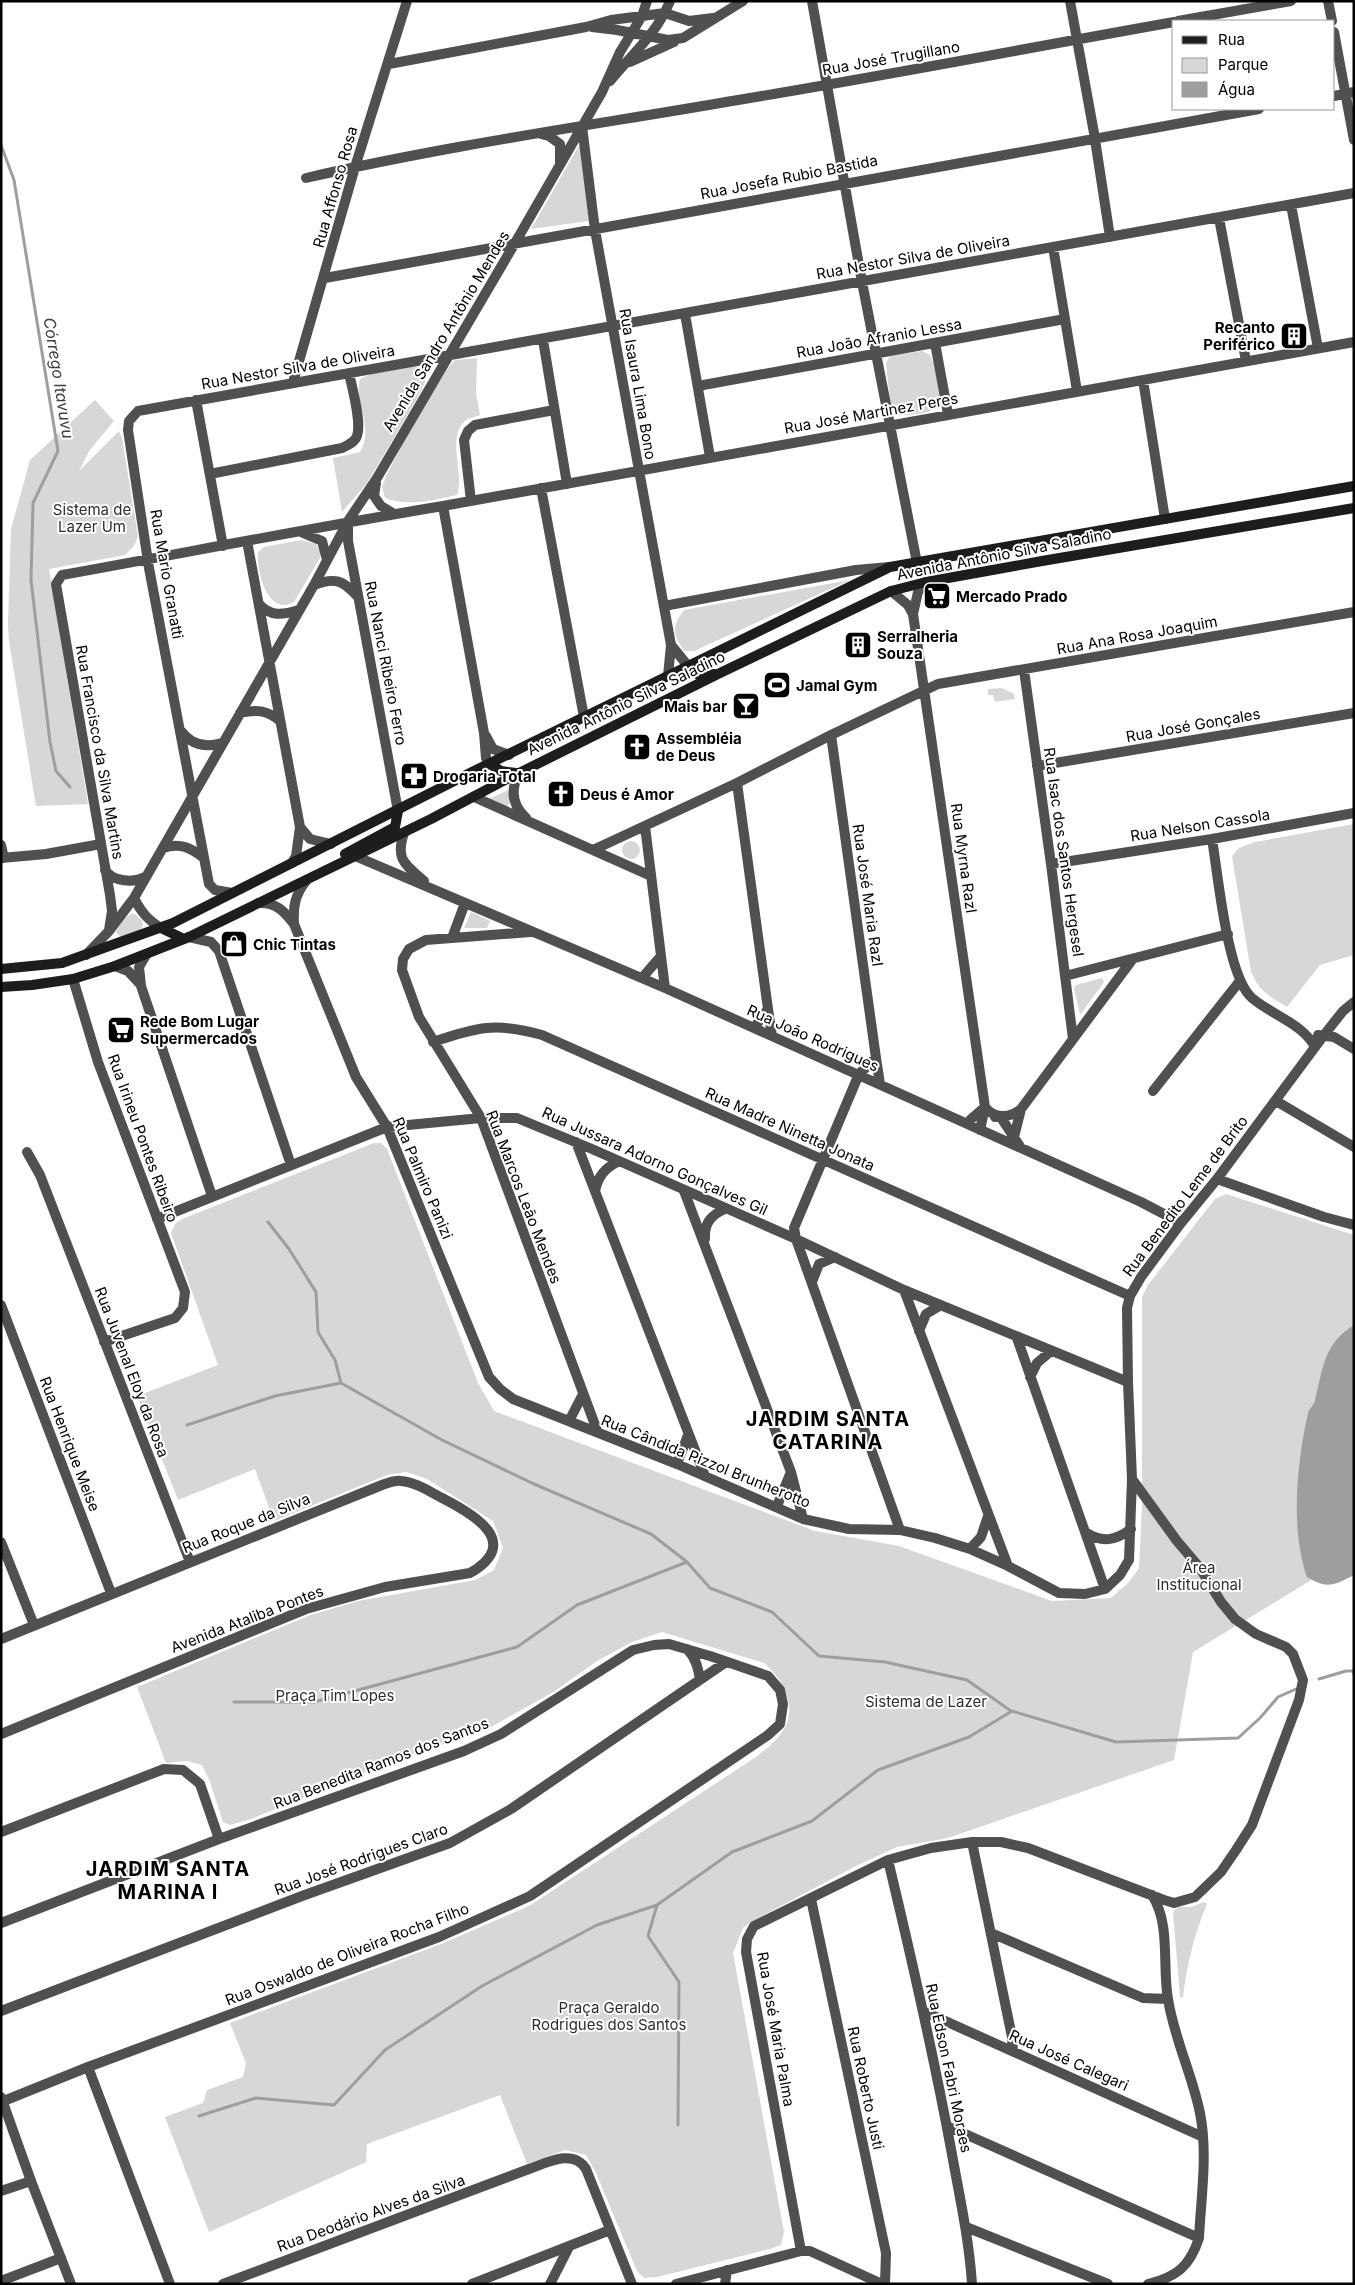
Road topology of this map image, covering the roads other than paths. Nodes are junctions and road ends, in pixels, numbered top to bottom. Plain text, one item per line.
1 (407, 1) edge
2 (647, 1) edge
3 (670, 1) edge
4 (743, 1) edge
5 (812, 1) edge
6 (1070, 1) edge
7 (1290, 1) edge
8 (1328, 1) edge
9 (665, 13) junction
10 (642, 16) junction
11 (713, 18) junction
12 (1184, 20) edge
13 (1332, 20) edge
14 (1172, 22) edge
15 (586, 27) junction
16 (612, 30) junction
17 (630, 34) junction
18 (1335, 36) edge
19 (649, 37) junction
20 (683, 38) junction
21 (1076, 39) junction
22 (620, 52) junction
23 (627, 63) junction
24 (389, 64) junction
25 (828, 85) junction
26 (602, 92) junction
27 (1349, 93) edge
28 (1335, 96) edge
29 (594, 104) junction
30 (1253, 110) edge
31 (614, 121) junction
32 (582, 126) junction
33 (538, 134) junction
34 (1095, 137) junction
35 (1354, 140) edge
36 (560, 163) junction
37 (355, 167) junction
38 (306, 178) dead end
39 (844, 182) junction
40 (1354, 193) edge
41 (1291, 205) junction
42 (1219, 218) junction
43 (595, 230) junction
44 (1110, 238) junction
45 (515, 243) junction
46 (1053, 247) junction
47 (324, 278) junction
48 (862, 282) junction
49 (685, 314) junction
50 (1065, 319) junction
51 (613, 326) junction
52 (463, 331) junction
53 (543, 340) junction
54 (1354, 342) edge
55 (935, 343) junction
56 (1318, 348) junction
57 (476, 350) junction
58 (449, 354) junction
59 (876, 354) junction
60 (1246, 361) junction
61 (349, 373) junction
62 (1143, 380) junction
63 (293, 382) junction
64 (698, 386) junction
65 (1077, 391) junction
66 (196, 400) junction
67 (554, 410) junction
68 (948, 414) junction
69 (129, 421) joint
70 (889, 425) junction
71 (710, 458) junction
72 (638, 470) junction
73 (210, 474) junction
74 (377, 478) junction
75 (567, 484) junction
76 (1354, 486) edge
77 (541, 488) junction
78 (471, 501) junction
79 (443, 506) junction
80 (1354, 508) edge
81 (394, 514) junction
82 (1165, 519) junction
83 (348, 521) junction
84 (299, 532) junction
85 (247, 541) junction
86 (223, 546) junction
87 (148, 560) junction
88 (327, 560) junction
89 (917, 563) junction
90 (890, 567) junction
91 (58, 580) joint
92 (926, 582) junction
93 (314, 585) junction
94 (891, 591) junction
95 (359, 597) junction
96 (259, 604) junction
97 (664, 606) junction
98 (298, 610) junction
99 (1354, 612) edge
100 (914, 614) junction
101 (671, 645) junction
102 (269, 663) junction
103 (688, 666) junction
104 (1024, 670) junction
105 (720, 673) junction
106 (668, 676) junction
107 (925, 689) junction
108 (240, 713) junction
109 (1354, 713) edge
110 (584, 717) junction
111 (280, 721) junction
112 (181, 731) junction
113 (484, 733) junction
114 (831, 735) junction
115 (222, 743) junction
116 (484, 746) junction
117 (509, 755) junction
118 (490, 764) junction
119 (1037, 766) junction
120 (474, 772) junction
121 (519, 773) junction
122 (737, 783) junction
123 (192, 795) junction
124 (474, 797) junction
125 (398, 811) junction
126 (1354, 814) edge
127 (530, 823) junction
128 (644, 826) junction
129 (300, 828) junction
130 (404, 833) junction
131 (1212, 839) junction
132 (101, 844) junction
133 (331, 844) junction
134 (1, 845) edge
135 (163, 848) junction
136 (593, 850) junction
137 (356, 856) junction
138 (2, 858) edge
139 (204, 858) junction
140 (292, 863) junction
141 (1051, 864) junction
142 (105, 870) junction
143 (650, 876) junction
144 (146, 877) junction
145 (307, 880) junction
146 (431, 886) junction
147 (232, 893) junction
148 (134, 898) junction
149 (258, 903) junction
150 (466, 903) junction
151 (294, 924) junction
152 (161, 928) junction
153 (109, 930) junction
154 (534, 932) junction
155 (1228, 934) junction
156 (186, 938) junction
157 (452, 938) junction
158 (146, 955) junction
159 (85, 956) junction
160 (661, 956) junction
161 (1132, 960) junction
162 (1110, 965) junction
163 (115, 966) junction
164 (1, 968) edge
165 (1065, 976) junction
166 (642, 978) junction
167 (73, 979) junction
168 (1118, 979) junction
169 (1239, 982) junction
170 (141, 986) junction
171 (1, 987) edge
172 (666, 988) junction
173 (1354, 1002) edge
174 (768, 1009) junction
175 (754, 1028) junction
176 (1324, 1035) junction
177 (772, 1036) junction
178 (1310, 1037) junction
179 (1073, 1039) junction
180 (433, 1042) junction
181 (1315, 1047) junction
182 (1354, 1049) edge
183 (876, 1058) junction
184 (859, 1074) junction
185 (880, 1084) junction
186 (1153, 1091) dead end
187 (1276, 1101) junction
188 (985, 1107) junction
189 (1021, 1109) junction
190 (1000, 1116) junction
191 (481, 1118) junction
192 (958, 1120) junction
193 (970, 1120) junction
194 (982, 1125) junction
195 (387, 1127) junction
196 (1014, 1137) junction
197 (576, 1142) junction
198 (1354, 1147) edge
199 (1022, 1149) junction
200 (27, 1152) dead end
201 (822, 1160) junction
202 (619, 1161) junction
203 (291, 1165) junction
204 (1217, 1178) junction
205 (595, 1191) junction
206 (684, 1191) junction
207 (212, 1196) junction
208 (725, 1209) junction
209 (156, 1219) junction
210 (1180, 1223) junction
211 (1354, 1225) edge
212 (796, 1239) junction
213 (705, 1242) junction
214 (834, 1257) junction
215 (812, 1282) junction
216 (904, 1290) junction
217 (1130, 1296) junction
218 (1, 1305) edge
219 (941, 1305) junction
220 (919, 1331) junction
221 (1017, 1338) junction
222 (104, 1342) junction
223 (1051, 1351) junction
224 (1030, 1377) junction
225 (1128, 1382) junction
226 (500, 1389) joint
227 (582, 1396) junction
228 (569, 1421) junction
229 (598, 1433) junction
230 (688, 1435) junction
231 (676, 1464) junction
232 (791, 1472) junction
233 (705, 1476) junction
234 (1132, 1479) junction
235 (777, 1506) junction
236 (988, 1514) junction
237 (804, 1519) junction
238 (1131, 1529) junction
239 (900, 1530) junction
240 (1086, 1532) junction
241 (492, 1537) joint
242 (1, 1542) edge
243 (970, 1549) junction
244 (190, 1562) junction
245 (1008, 1566) junction
246 (1105, 1589) junction
247 (111, 1593) junction
248 (34, 1625) junction
249 (1, 1639) edge
250 (687, 1649) junction
251 (726, 1662) junction
252 (700, 1680) junction
253 (780, 1724) joint
254 (1, 1734) edge
255 (1, 1832) edge
256 (220, 1839) junction
257 (972, 1842) junction
258 (888, 1860) junction
259 (1152, 1894) junction
260 (811, 1899) junction
261 (1, 1923) edge
262 (991, 1933) junction
263 (1168, 1999) junction
264 (1, 2011) edge
265 (923, 2011) junction
266 (1013, 2051) junction
267 (88, 2067) junction
268 (2, 2100) edge
269 (947, 2126) junction
270 (1203, 2137) junction
271 (31, 2181) junction
272 (1, 2191) edge
273 (966, 2227) junction
274 (610, 2230) junction
275 (1199, 2238) junction
276 (569, 2247) junction
277 (801, 2250) junction
278 (60, 2258) junction
279 (727, 2270) junction
280 (1, 2281) edge
281 (70, 2284) edge
282 (170, 2284) edge
283 (222, 2284) edge
284 (472, 2284) edge
285 (550, 2284) edge
286 (632, 2284) edge
287 (676, 2284) edge
288 (725, 2284) edge
289 (883, 2284) edge
290 (972, 2284) edge
291 (1108, 2284) edge
292 (1148, 2284) edge

1 - 24 street, Rua Affonso Rosa
2 - 10 street, Avenida Sandro Antônio Mendes
3 - 9 street, Avenida Sandro Antônio Mendes
4 - 11 street
5 - 25 street
6 - 21 street
7 - 12 street
8 - 13 street
9 - 10 street
9 - 11 street
9 - 19 street, Avenida Sandro Antônio Mendes
10 - 15 street
10 - 17 street, Avenida Sandro Antônio Mendes
11 - 20 street
14 - 21 street, Rua José Trugillano
15 - 16 street
15 - 24 street
16 - 17 street
16 - 22 street
17 - 19 street
17 - 22 street, Avenida Sandro Antônio Mendes
18 - 27 street
19 - 20 street
19 - 23 street, Avenida Sandro Antônio Mendes
20 - 23 street
21 - 25 street, Rua José Trugillano
21 - 34 street
22 - 26 street, Avenida Sandro Antônio Mendes
23 - 26 street, Avenida Sandro Antônio Mendes
24 - 37 street, Rua Affonso Rosa
25 - 31 street, Rua José Trugillano
25 - 39 street
26 - 29 street, Avenida Sandro Antônio Mendes
27 - 28 street
27 - 35 street
29 - 31 street
29 - 32 street, Avenida Sandro Antônio Mendes
30 - 34 street, Rua Josefa Rubio Bastida
31 - 32 street, Rua José Trugillano
32 - 33 street, Rua José Trugillano
32 - 36 street, Avenida Sandro Antônio Mendes
32 - 43 street, Rua Isaura Lima Bono
33 - 36 street
33 - 37 street, Rua José Trugillano
34 - 39 street, Rua Josefa Rubio Bastida
34 - 44 street
36 - 45 street, Avenida Sandro Antônio Mendes
37 - 38 street, Rua José Trugillano
37 - 47 street, Rua Affonso Rosa
39 - 43 street, Rua Josefa Rubio Bastida
39 - 48 street
40 - 41 street, Rua Nestor Silva de Oliveira
41 - 42 street, Rua Nestor Silva de Oliveira
41 - 56 street
42 - 44 street, Rua Nestor Silva de Oliveira
42 - 60 street
43 - 45 street, Rua Josefa Rubio Bastida
43 - 51 street, Rua Isaura Lima Bono
44 - 46 street, Rua Nestor Silva de Oliveira
45 - 47 street, Rua Josefa Rubio Bastida
45 - 52 street, Avenida Sandro Antônio Mendes
46 - 48 street, Rua Nestor Silva de Oliveira
46 - 50 street
47 - 63 street, Rua Affonso Rosa
48 - 49 street, Rua Nestor Silva de Oliveira
48 - 59 street
49 - 51 street, Rua Nestor Silva de Oliveira
49 - 64 street
50 - 55 street, Rua João Afranio Lessa
50 - 65 street
51 - 53 street, Rua Nestor Silva de Oliveira
51 - 72 street, Rua Isaura Lima Bono
52 - 57 street
52 - 58 street, Avenida Sandro Antônio Mendes
53 - 57 street, Rua Nestor Silva de Oliveira
53 - 67 street
54 - 56 street, Rua José Martinez Peres
55 - 59 street, Rua João Afranio Lessa
55 - 68 street
56 - 60 street, Rua José Martinez Peres
57 - 58 street, Rua Nestor Silva de Oliveira
58 - 61 street, Rua Nestor Silva de Oliveira
58 - 74 street, Avenida Sandro Antônio Mendes
59 - 64 street, Rua João Afranio Lessa
59 - 70 street
60 - 62 street, Rua José Martinez Peres
61 - 63 street, Rua Nestor Silva de Oliveira
61 - 73 street
62 - 65 street, Rua José Martinez Peres
62 - 82 street
63 - 66 street, Rua Nestor Silva de Oliveira
64 - 71 street
65 - 68 street, Rua José Martinez Peres
66 - 69 street, Rua Nestor Silva de Oliveira
66 - 73 street
67 - 75 street
67 - 78 street
68 - 70 street, Rua José Martinez Peres
69 - 87 street, Rua Mario Granatti
70 - 71 street, Rua José Martinez Peres
70 - 89 street
71 - 72 street, Rua José Martinez Peres
72 - 75 street, Rua José Martinez Peres
72 - 97 street, Rua Isaura Lima Bono
73 - 86 street
74 - 81 street
74 - 83 street, Avenida Sandro Antônio Mendes
75 - 77 street, Rua José Martinez Peres
76 - 82 main road, Avenida Antônio Silva Saladino
77 - 78 street, Rua José Martinez Peres
77 - 110 street
78 - 79 street, Rua José Martinez Peres
79 - 81 street, Rua José Martinez Peres
79 - 113 street
80 - 92 main road, Avenida Antônio Silva Saladino
81 - 83 street, Rua José Martinez Peres
82 - 89 main road, Avenida Antônio Silva Saladino
83 - 84 street, Rua José Martinez Peres
83 - 88 street, Avenida Sandro Antônio Mendes
83 - 95 street, Rua Nanci Ribeiro Ferro
84 - 85 street, Rua José Martinez Peres
84 - 88 street
85 - 86 street, Rua José Martinez Peres
85 - 96 street
86 - 87 street, Rua José Martinez Peres
87 - 91 street, Rua José Martinez Peres
87 - 112 street, Rua Mario Granatti
88 - 93 street, Avenida Sandro Antônio Mendes
89 - 90 main road, Avenida Antônio Silva Saladino
90 - 97 street
90 - 103 main road, Avenida Antônio Silva Saladino
91 - 132 street, Rua Francisco da Silva Martins
92 - 94 main road, Avenida Antônio Silva Saladino
92 - 100 street, Rua Myrna Razl
93 - 95 street
93 - 98 street, Avenida Sandro Antônio Mendes
94 - 100 street
94 - 105 main road, Avenida Antônio Silva Saladino
95 - 125 street, Rua Nanci Ribeiro Ferro
96 - 98 street
96 - 102 street
97 - 101 street, Rua Isaura Lima Bono
98 - 102 street, Avenida Sandro Antônio Mendes
99 - 104 street, Rua Ana Rosa Joaquim
100 - 107 street, Rua Myrna Razl
101 - 103 street, Rua Isaura Lima Bono
101 - 106 street, Rua Isaura Lima Bono
102 - 108 street, Avenida Sandro Antônio Mendes
102 - 111 street
103 - 105 main road
103 - 106 main road, Avenida Antônio Silva Saladino
104 - 107 street, Rua Ana Rosa Joaquim
104 - 119 street, Rua Isac dos Santos Hergesel
105 - 121 main road, Avenida Antônio Silva Saladino
106 - 110 main road, Avenida Antônio Silva Saladino
107 - 114 street, Rua Ana Rosa Joaquim
107 - 188 street, Rua Myrna Razl
108 - 111 street
108 - 115 street, Avenida Sandro Antônio Mendes
109 - 119 street, Rua José Gonçales
110 - 117 main road, Avenida Antônio Silva Saladino
111 - 129 street
112 - 115 street
112 - 123 street, Rua Mario Granatti
113 - 116 street
113 - 117 street
114 - 122 street, Rua Ana Rosa Joaquim
114 - 183 street, Rua José Maria Razl
115 - 123 street, Avenida Sandro Antônio Mendes
116 - 118 street
116 - 120 street
117 - 118 main road, Avenida Antônio Silva Saladino
118 - 120 main road, Avenida Antônio Silva Saladino
118 - 121 main road, Avenida Antônio Silva Saladino
119 - 141 street, Rua Isac dos Santos Hergesel
120 - 125 main road, Avenida Antônio Silva Saladino
121 - 124 main road, Avenida Antônio Silva Saladino
121 - 127 street
122 - 128 street, Rua Ana Rosa Joaquim
122 - 174 street
123 - 135 street, Avenida Sandro Antônio Mendes
123 - 139 street, Rua Mario Granatti
124 - 127 street
124 - 130 main road
125 - 133 main road, Avenida Antônio Silva Saladino
125 - 145 main road
126 - 131 street, Rua Nelson Cassola
127 - 136 street
128 - 136 street, Rua Ana Rosa Joaquim
128 - 143 street
129 - 133 street
129 - 140 street
130 - 137 main road
130 - 146 street, Rua João Rodrigues
131 - 141 street, Rua Nelson Cassola
131 - 155 street
132 - 138 street
132 - 142 street, Rua Francisco da Silva Martins
133 - 140 main road, Avenida Antônio Silva Saladino
134 - 138 street
135 - 139 street
135 - 144 street, Avenida Sandro Antônio Mendes
136 - 143 street
137 - 145 main road
137 - 146 street, Rua João Rodrigues
139 - 147 street, Rua Mario Granatti
140 - 147 main road, Avenida Antônio Silva Saladino
141 - 165 street, Rua Isac dos Santos Hergesel
142 - 144 street
142 - 153 street, Rua Francisco da Silva Martins
143 - 160 street
144 - 148 street, Avenida Sandro Antônio Mendes
145 - 149 main road
145 - 151 street, Rua Palmiro Panizi
146 - 150 street, Rua João Rodrigues
147 - 152 main road, Avenida Antônio Silva Saladino
148 - 152 street
148 - 153 street, Avenida Sandro Antônio Mendes
149 - 151 street, Rua Palmiro Panizi
149 - 156 main road
150 - 154 street, Rua João Rodrigues
150 - 157 street
151 - 195 street, Rua Palmiro Panizi
152 - 156 main road
152 - 159 main road, Avenida Antônio Silva Saladino
153 - 159 street, Avenida Sandro Antônio Mendes
154 - 157 street, Rua Marcos Leão Mendes
154 - 166 street, Rua João Rodrigues
155 - 161 street
155 - 169 street
156 - 158 main road
156 - 203 street
157 - 180 street, Rua Marcos Leão Mendes
158 - 163 main road
158 - 170 street
159 - 164 main road
160 - 166 street
160 - 172 street
161 - 162 street
161 - 168 street
162 - 165 street
162 - 168 street
163 - 167 main road
163 - 170 street
165 - 179 street, Rua Isac dos Santos Hergesel
166 - 172 street, Rua João Rodrigues
167 - 171 main road
167 - 209 street, Rua Irineu Pontes Ribeiro
168 - 179 street
169 - 178 street
169 - 186 street
170 - 207 street
172 - 175 street, Rua João Rodrigues
173 - 176 street, Rua Benedito Leme de Brito
174 - 175 street
174 - 177 street
175 - 177 street, Rua João Rodrigues
176 - 178 street
176 - 181 street, Rua Benedito Leme de Brito
176 - 182 street
177 - 184 street, Rua João Rodrigues
178 - 181 street
179 - 189 street
180 - 191 street, Rua Marcos Leão Mendes
180 - 201 street, Rua Madre Ninetta Jonata
181 - 187 street, Rua Benedito Leme de Brito
183 - 184 street
183 - 185 street, Rua José Maria Razl
184 - 185 street, Rua João Rodrigues
184 - 201 street
185 - 192 street, Rua João Rodrigues
187 - 198 street
187 - 204 street, Rua Benedito Leme de Brito
188 - 190 street
188 - 193 street
188 - 194 street, Rua Myrna Razl
189 - 190 street
189 - 196 street
190 - 194 street
190 - 196 street
191 - 195 street, Rua Jussara Adorno Gonçalves Gil
191 - 197 street, Rua Jussara Adorno Gonçalves Gil
191 - 227 street, Rua Marcos Leão Mendes
192 - 193 street
192 - 194 street, Rua João Rodrigues
193 - 194 street
194 - 199 street, Rua João Rodrigues
195 - 203 street, Rua Jussara Adorno Gonçalves Gil
195 - 226 street, Rua Palmiro Panizi
196 - 199 street
197 - 202 street, Rua Jussara Adorno Gonçalves Gil
197 - 205 street
199 - 210 street, Rua João Rodrigues
200 - 222 street, Rua Juvenal Eloy da Rosa
201 - 212 street
201 - 217 street, Rua Madre Ninetta Jonata
202 - 205 street
202 - 206 street, Rua Jussara Adorno Gonçalves Gil
203 - 207 street, Rua Jussara Adorno Gonçalves Gil
204 - 210 street, Rua Benedito Leme de Brito
204 - 211 street
205 - 230 street
206 - 208 street, Rua Jussara Adorno Gonçalves Gil
206 - 213 street
207 - 209 street, Rua Jussara Adorno Gonçalves Gil
208 - 212 street, Rua Jussara Adorno Gonçalves Gil
208 - 213 street
209 - 222 street, Rua Irineu Pontes Ribeiro
210 - 217 street, Rua Benedito Leme de Brito
212 - 214 street, Rua Jussara Adorno Gonçalves Gil
212 - 215 street
213 - 232 street
214 - 215 street
214 - 216 street, Rua Jussara Adorno Gonçalves Gil
215 - 239 street
216 - 219 street, Rua Jussara Adorno Gonçalves Gil
216 - 220 street
217 - 225 street, Rua Benedito Leme de Brito
218 - 247 street, Rua Henrique Meise
219 - 220 street
219 - 221 street, Rua Jussara Adorno Gonçalves Gil
220 - 236 street
221 - 223 street, Rua Jussara Adorno Gonçalves Gil
221 - 224 street
222 - 244 street, Rua Juvenal Eloy da Rosa
223 - 224 street
223 - 225 street, Rua Jussara Adorno Gonçalves Gil
224 - 240 street
225 - 234 street, Rua Benedito Leme de Brito
226 - 228 street, Rua Cândida Pizzol Brunherotto
227 - 228 street
227 - 229 street, Rua Marcos Leão Mendes
228 - 229 street, Rua Cândida Pizzol Brunherotto
229 - 231 street, Rua Cândida Pizzol Brunherotto
230 - 231 street
230 - 233 street
231 - 233 street, Rua Cândida Pizzol Brunherotto
232 - 235 street
232 - 237 street
233 - 235 street, Rua Cândida Pizzol Brunherotto
234 - 238 street, Rua Benedito Leme de Brito
234 - 259 street, Rua José Maria Palma
235 - 237 street, Rua Cândida Pizzol Brunherotto
236 - 243 street
236 - 245 street
237 - 239 street, Rua Cândida Pizzol Brunherotto
238 - 240 street
238 - 246 street, Rua Benedito Leme de Brito
239 - 243 street, Rua Cândida Pizzol Brunherotto
240 - 246 street
241 - 244 street, Rua Roque da Silva
241 - 254 street, Avenida Ataliba Pontes
242 - 248 street
243 - 245 street, Rua Cândida Pizzol Brunherotto
244 - 247 street, Rua Roque da Silva
245 - 246 street, Rua Cândida Pizzol Brunherotto
247 - 248 street, Rua Roque da Silva
248 - 249 street, Rua Roque da Silva
250 - 251 street, Rua Benedita Ramos dos Santos
250 - 252 street
250 - 256 street, Rua Benedita Ramos dos Santos
251 - 252 street, Rua José Rodrigues Claro
251 - 253 street, Rua Benedita Ramos dos Santos
252 - 264 street, Rua José Rodrigues Claro
253 - 267 street, Rua Oswaldo de Oliveira Rocha Filho
255 - 256 street
256 - 261 street, Rua Benedita Ramos dos Santos
257 - 258 street, Rua José Maria Palma
257 - 259 street, Rua José Maria Palma
257 - 262 street
258 - 260 street, Rua José Maria Palma
258 - 265 street, Rua Edson Fabri Moraes
259 - 263 street
260 - 277 street, Rua José Maria Palma
260 - 289 street, Rua Roberto Justi
262 - 263 street
262 - 266 street
263 - 270 street
265 - 266 street, Rua José Calegari
265 - 269 street, Rua Edson Fabri Moraes
266 - 270 street, Rua José Calegari
267 - 268 street, Rua Oswaldo de Oliveira Rocha Filho
267 - 282 street
268 - 271 street
269 - 273 street, Rua Edson Fabri Moraes
269 - 275 street
270 - 275 street
271 - 272 street
271 - 278 street
273 - 290 street, Rua Edson Fabri Moraes
273 - 291 street
274 - 276 street
274 - 283 street, Rua Deodário Alves da Silva
274 - 286 street
275 - 292 street
276 - 284 street
276 - 285 street
277 - 279 street
277 - 289 street
278 - 280 street
278 - 281 street
279 - 287 street
279 - 288 street

